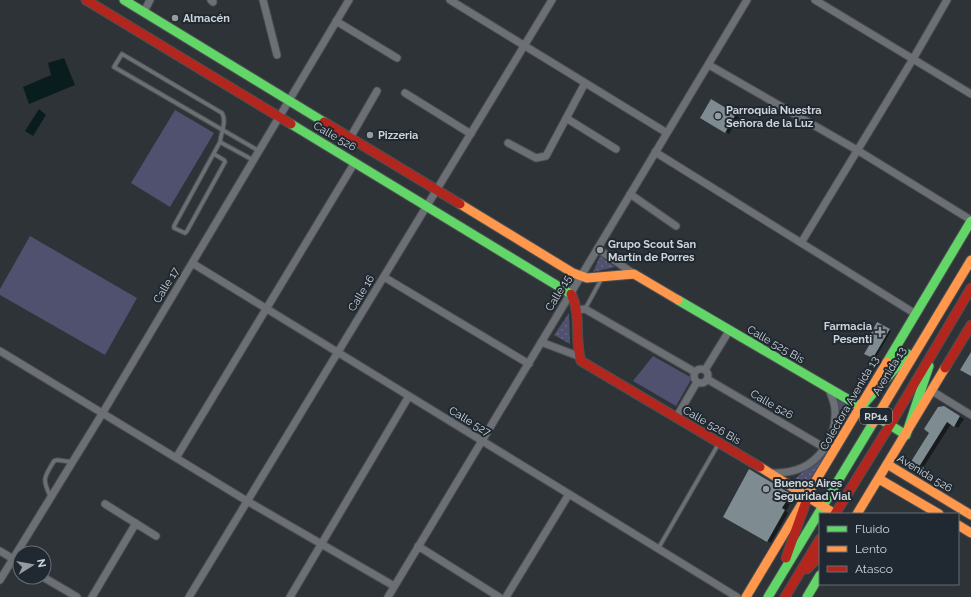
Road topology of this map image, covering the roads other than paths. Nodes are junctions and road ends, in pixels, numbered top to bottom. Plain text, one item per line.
1 (86, 0) edge
2 (124, 0) edge
3 (150, 0) edge
4 (263, 0) edge
5 (349, 0) edge
6 (450, 0) edge
7 (552, 0) edge
8 (748, 0) edge
9 (815, 0) edge
10 (947, 0) edge
11 (144, 12) junction
12 (336, 21) junction
13 (524, 46) junction
14 (277, 55) dead end
15 (396, 58) dead end
16 (913, 59) junction
17 (709, 65) junction
18 (585, 83) junction
19 (377, 91) dead end
20 (405, 93) dead end
21 (971, 94) edge
22 (288, 100) junction
23 (279, 117) junction
24 (566, 118) junction
25 (222, 129) junction
26 (668, 133) junction
27 (471, 134) junction
28 (350, 138) junction
29 (220, 142) junction
30 (508, 143) dead end
31 (616, 149) dead end
32 (259, 150) junction
33 (857, 150) junction
34 (655, 152) junction
35 (214, 154) junction
36 (253, 160) junction
37 (355, 162) junction
38 (436, 190) junction
39 (630, 194) junction
40 (427, 205) junction
41 (971, 220) edge
42 (676, 226) dead end
43 (801, 243) junction
44 (598, 249) junction
45 (971, 260) edge
46 (192, 263) junction
47 (634, 274) junction
48 (581, 276) junction
49 (384, 277) junction
50 (603, 277) junction
51 (971, 288) edge
52 (571, 293) junction
53 (267, 309) junction
54 (581, 309) junction
55 (914, 313) junction
56 (971, 325) edge
57 (729, 331) junction
58 (924, 336) junction
59 (541, 342) junction
60 (937, 344) junction
61 (0, 351) edge
62 (338, 353) junction
63 (578, 356) junction
64 (528, 364) junction
65 (705, 370) junction
66 (695, 372) junction
67 (707, 380) junction
68 (697, 382) junction
69 (829, 389) junction
70 (932, 392) junction
71 (409, 396) junction
72 (861, 407) junction
73 (102, 414) junction
74 (971, 415) edge
75 (876, 416) junction
76 (676, 418) junction
77 (890, 426) junction
78 (906, 435) junction
79 (482, 441) junction
80 (719, 444) junction
81 (825, 448) junction
82 (176, 458) junction
83 (73, 462) junction
84 (887, 464) junction
85 (770, 473) junction
86 (879, 479) junction
87 (569, 494) junction
88 (808, 496) junction
89 (51, 497) junction
90 (247, 501) junction
91 (105, 504) dead end
92 (823, 506) junction
93 (834, 513) edge
94 (836, 513) edge
95 (858, 513) edge
96 (937, 513) edge
97 (971, 515) edge
98 (136, 523) junction
99 (959, 526) edge
100 (971, 533) edge
101 (156, 536) dead end
102 (819, 541) edge
103 (26, 545) edge
104 (322, 545) junction
105 (418, 546) junction
106 (658, 549) junction
107 (0, 551) edge
108 (819, 556) edge
109 (12, 558) edge
110 (12, 567) edge
111 (819, 577) edge
112 (0, 580) edge
113 (778, 580) junction
114 (52, 582) edge
115 (794, 582) junction
116 (394, 586) junction
117 (77, 597) edge
118 (92, 597) edge
119 (189, 597) edge
120 (290, 597) edge
121 (388, 597) edge
122 (499, 597) edge
123 (506, 597) edge
124 (737, 597) edge
125 (746, 597) edge
126 (768, 597) edge
127 (785, 597) edge
128 (807, 597) edge

1 - 23 main road, Calle 526
2 - 11 main road, Calle 526
3 - 11 street
4 - 14 street
5 - 12 street, Calle 17
6 - 13 street
7 - 13 street, Calle 16
8 - 17 street, Calle 15
9 - 16 street
10 - 16 street
11 - 22 main road, Calle 526
12 - 15 street
12 - 22 street, Calle 17
13 - 18 street
13 - 27 street, Calle 16
16 - 21 street
16 - 33 street
17 - 26 street, Calle 15
17 - 33 street
18 - 24 street
18 - 26 street
19 - 28 street
20 - 27 street
22 - 23 street, Calle 17
22 - 28 main road, Calle 526
23 - 32 street, Calle 17
23 - 37 main road, Calle 526
24 - 30 street
24 - 31 street
25 - 25 lane
25 - 29 lane
25 - 32 lane
26 - 34 street, Calle 15
27 - 38 street, Calle 16
28 - 38 main road, Calle 526
29 - 35 lane
29 - 36 lane
32 - 36 street, Calle 17
33 - 41 street
33 - 43 street
34 - 39 street, Calle 15
34 - 43 street
35 - 35 lane
36 - 46 street, Calle 17
37 - 40 main road, Calle 526
37 - 53 street
38 - 40 street, Calle 16
38 - 48 main road, Calle 526
39 - 42 street
39 - 44 street, Calle 15
40 - 49 street, Calle 16
40 - 52 main road, Calle 526
41 - 55 main road, Colectora Avenida 13
43 - 55 street
44 - 47 street, Calle 525 Bis
44 - 48 street, Calle 15
45 - 58 main road, Avenida 13 / RP14
46 - 53 street, Calle 527
46 - 73 street, Calle 17
47 - 50 main road
47 - 57 main road, Calle 525 Bis
48 - 50 main road
48 - 52 street, Calle 15
49 - 62 street, Calle 16
49 - 64 street
50 - 54 lane
51 - 60 main road, RP14
52 - 54 main road
52 - 59 street, Calle 15
53 - 62 street, Calle 527
53 - 82 street
54 - 63 main road
54 - 66 street
55 - 72 main road, Colectora Avenida 13
56 - 70 main road
57 - 65 street
57 - 69 main road, Calle 525 Bis
58 - 72 main road
58 - 75 main road, Avenida 13 / RP14
59 - 63 street, Calle 526 Bis
59 - 64 street, Calle 15
60 - 77 main road, RP14
60 - 78 main road
61 - 73 street
62 - 71 street, Calle 527
62 - 90 street, Calle 16
63 - 76 main road, Calle 526 Bis
64 - 79 street, Calle 15
65 - 66 street
65 - 67 street
66 - 68 street
67 - 68 street
67 - 81 street, Calle 526
68 - 76 street
69 - 72 main road, Calle 525 Bis
69 - 81 street
70 - 74 street
70 - 78 main road
71 - 79 street, Calle 527
71 - 104 street
72 - 75 main road, Calle 525 Bis
72 - 88 main road, Colectora Avenida 13
73 - 82 street
73 - 83 street, Calle 17
75 - 77 main road, Calle 525 Bis
75 - 92 main road, Avenida 13 / RP14
76 - 80 main road, Calle 526 Bis
77 - 78 main road, Calle 525 Bis
77 - 94 main road, RP14
78 - 84 main road
79 - 87 street, Calle 527
79 - 105 street, Calle 15
80 - 85 main road, Calle 526 Bis
80 - 106 lane
81 - 85 street
82 - 90 street
83 - 89 street, Calle 17
83 - 89 lane
84 - 86 main road
84 - 97 main road, Avenida 526
85 - 88 main road, Calle 526 Bis
86 - 95 main road
86 - 96 main road
87 - 106 street, Calle 527
87 - 123 street
88 - 92 main road, Calle 526 Bis
88 - 113 main road
88 - 125 main road, Colectora Avenida 13
89 - 103 street, Calle 17
90 - 104 street
90 - 119 street, Calle 16
91 - 98 street
92 - 93 main road, Calle 526 Bis
92 - 113 main road, Avenida 13 / RP14
98 - 101 street
98 - 118 street
99 - 100 main road
102 - 115 main road
104 - 116 street
104 - 120 street
105 - 116 street, Calle 15
105 - 122 street
106 - 124 street, Calle 527
107 - 109 street
108 - 115 main road
110 - 112 street, Calle 17
111 - 128 main road
113 - 126 main road, Avenida 13 / RP14
114 - 117 street
115 - 127 main road
116 - 121 street, Calle 15

